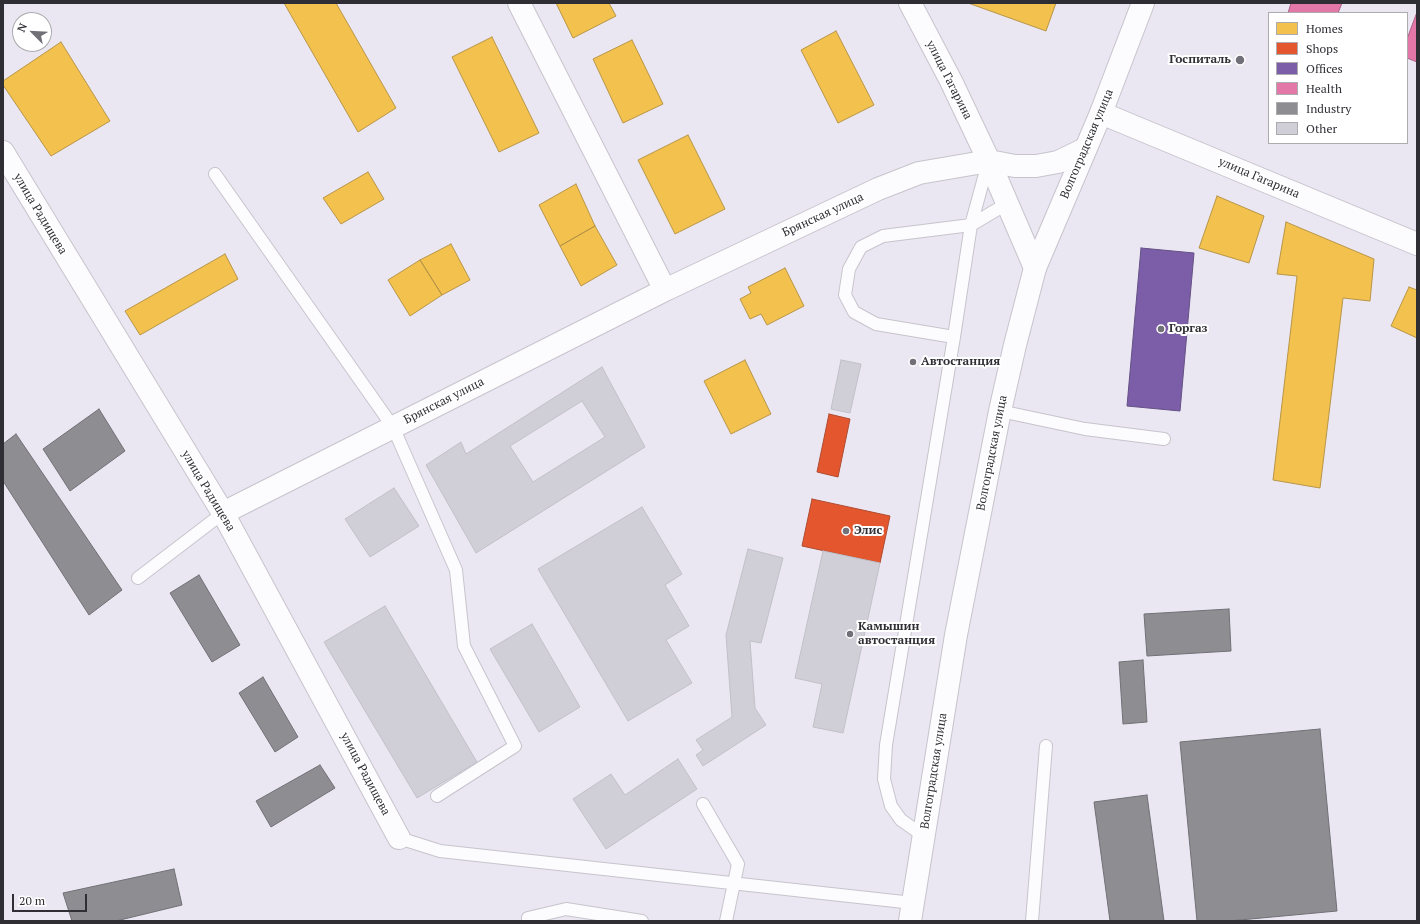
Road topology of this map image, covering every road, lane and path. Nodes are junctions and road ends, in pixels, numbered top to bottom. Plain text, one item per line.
1 (518, 3) edge
2 (910, 3) edge
3 (1143, 3) edge
4 (1101, 113) junction
5 (1085, 149) junction
6 (3, 152) edge
7 (989, 161) junction
8 (215, 174) dead end
9 (1008, 203) junction
10 (972, 225) junction
11 (1417, 244) edge
12 (1035, 268) junction
13 (665, 290) junction
14 (954, 337) junction
15 (1000, 411) junction
16 (393, 427) junction
17 (1164, 439) dead end
18 (223, 513) junction
19 (138, 578) dead end
20 (1046, 746) dead end
21 (437, 796) dead end
22 (703, 804) dead end
23 (924, 836) junction
24 (399, 838) joint
25 (734, 884) junction
26 (912, 912) edge
27 (528, 921) edge
28 (642, 921) edge
29 (726, 921) edge
30 (1032, 921) edge

1 - 13 street
2 - 7 street, улица Гагарина
3 - 4 street, Волгоградская улица
4 - 5 street, Волгоградская улица
4 - 11 street, улица Гагарина
5 - 7 street
5 - 12 street, Волгоградская улица
6 - 18 street, улица Радищева
7 - 9 street, улица Гагарина
7 - 10 lane
7 - 13 street, Брянская улица
8 - 16 lane
9 - 10 lane
9 - 12 street, улица Гагарина
10 - 14 lane
10 - 14 lane
12 - 15 street, Волгоградская улица
13 - 16 street, Брянская улица
14 - 23 lane
15 - 17 lane
15 - 23 street, Волгоградская улица
16 - 18 street, Брянская улица
16 - 21 lane
18 - 19 lane
18 - 24 street, улица Радищева
20 - 30 lane
22 - 25 lane
23 - 26 street, Волгоградская улица
24 - 25 lane
25 - 26 lane
25 - 29 lane
27 - 28 lane

